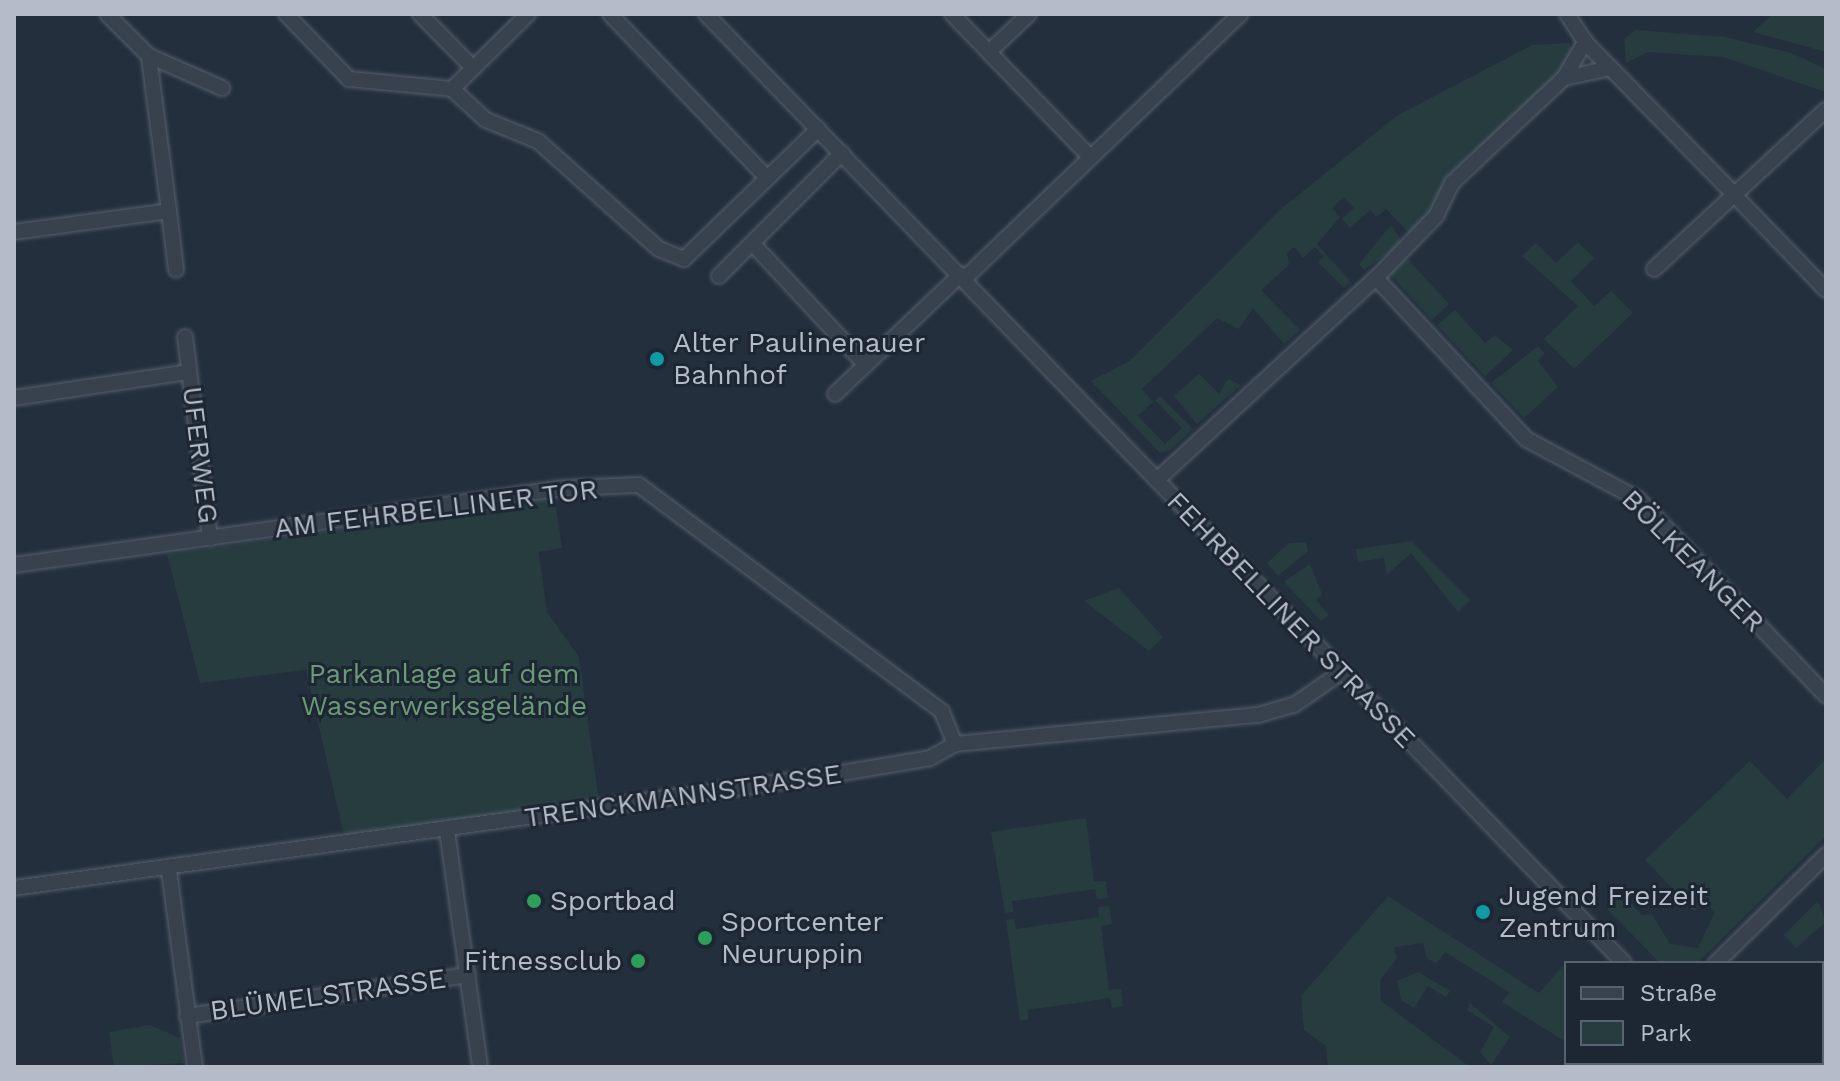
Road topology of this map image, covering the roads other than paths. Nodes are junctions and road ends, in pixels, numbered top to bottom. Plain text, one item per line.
1 (107, 14) edge
2 (286, 14) edge
3 (420, 14) edge
4 (528, 14) edge
5 (610, 14) edge
6 (706, 14) edge
7 (952, 14) edge
8 (1029, 14) edge
9 (1240, 14) edge
10 (1567, 14) edge
11 (1585, 42) junction
12 (989, 52) junction
13 (149, 56) junction
14 (473, 68) junction
15 (1611, 68) junction
16 (1564, 78) junction
17 (222, 88) dead end
18 (452, 89) junction
19 (1826, 110) edge
20 (818, 129) junction
21 (842, 153) junction
22 (1090, 157) junction
23 (767, 178) junction
24 (1738, 194) junction
25 (169, 211) junction
26 (14, 232) edge
27 (752, 243) junction
28 (1654, 269) dead end
29 (176, 270) dead end
30 (719, 276) dead end
31 (962, 277) junction
32 (1376, 278) junction
33 (1826, 290) edge
34 (185, 337) dead end
35 (865, 364) junction
36 (189, 372) junction
37 (835, 394) dead end
38 (14, 398) edge
39 (1158, 479) junction
40 (210, 538) junction
41 (14, 565) edge
42 (1339, 674) junction
43 (1826, 696) edge
44 (955, 744) junction
45 (447, 831) junction
46 (1826, 855) edge
47 (169, 870) junction
48 (14, 888) edge
49 (1622, 961) edge
50 (1718, 961) edge
51 (468, 975) junction
52 (187, 1016) junction
53 (195, 1067) edge
54 (480, 1067) edge

1 - 13 street
2 - 18 street
3 - 14 street
4 - 14 street
5 - 23 street
6 - 20 street, FEHRBELLINER STRASSE
7 - 12 street
8 - 12 street
9 - 22 street
10 - 11 street
11 - 15 street
11 - 16 street
12 - 22 street
13 - 17 street
13 - 25 street
14 - 18 street
15 - 16 street
15 - 24 street
16 - 32 street
18 - 23 street
19 - 24 street
20 - 21 street, FEHRBELLINER STRASSE
20 - 23 street
21 - 27 street
21 - 31 street, FEHRBELLINER STRASSE
22 - 31 street
24 - 28 street
24 - 33 street
25 - 26 street
25 - 29 street
27 - 30 street
27 - 35 street
31 - 35 street
31 - 39 street, FEHRBELLINER STRASSE
32 - 39 street
32 - 43 street, BÖLKEANGER
34 - 36 street, UFERWEG
35 - 37 street
36 - 38 street, UFERWEG
36 - 40 street, UFERWEG
39 - 42 street, FEHRBELLINER STRASSE
40 - 41 street, AM FEHRBELLINER TOR
40 - 44 street, AM FEHRBELLINER TOR
42 - 44 street, TRENCKMANNSTRASSE
42 - 49 street, FEHRBELLINER STRASSE
44 - 45 street, TRENCKMANNSTRASSE
45 - 47 street, TRENCKMANNSTRASSE
45 - 51 street
46 - 50 street
47 - 48 street, TRENCKMANNSTRASSE
47 - 52 street
51 - 52 street, BLÜMELSTRASSE
51 - 54 street
52 - 53 street

